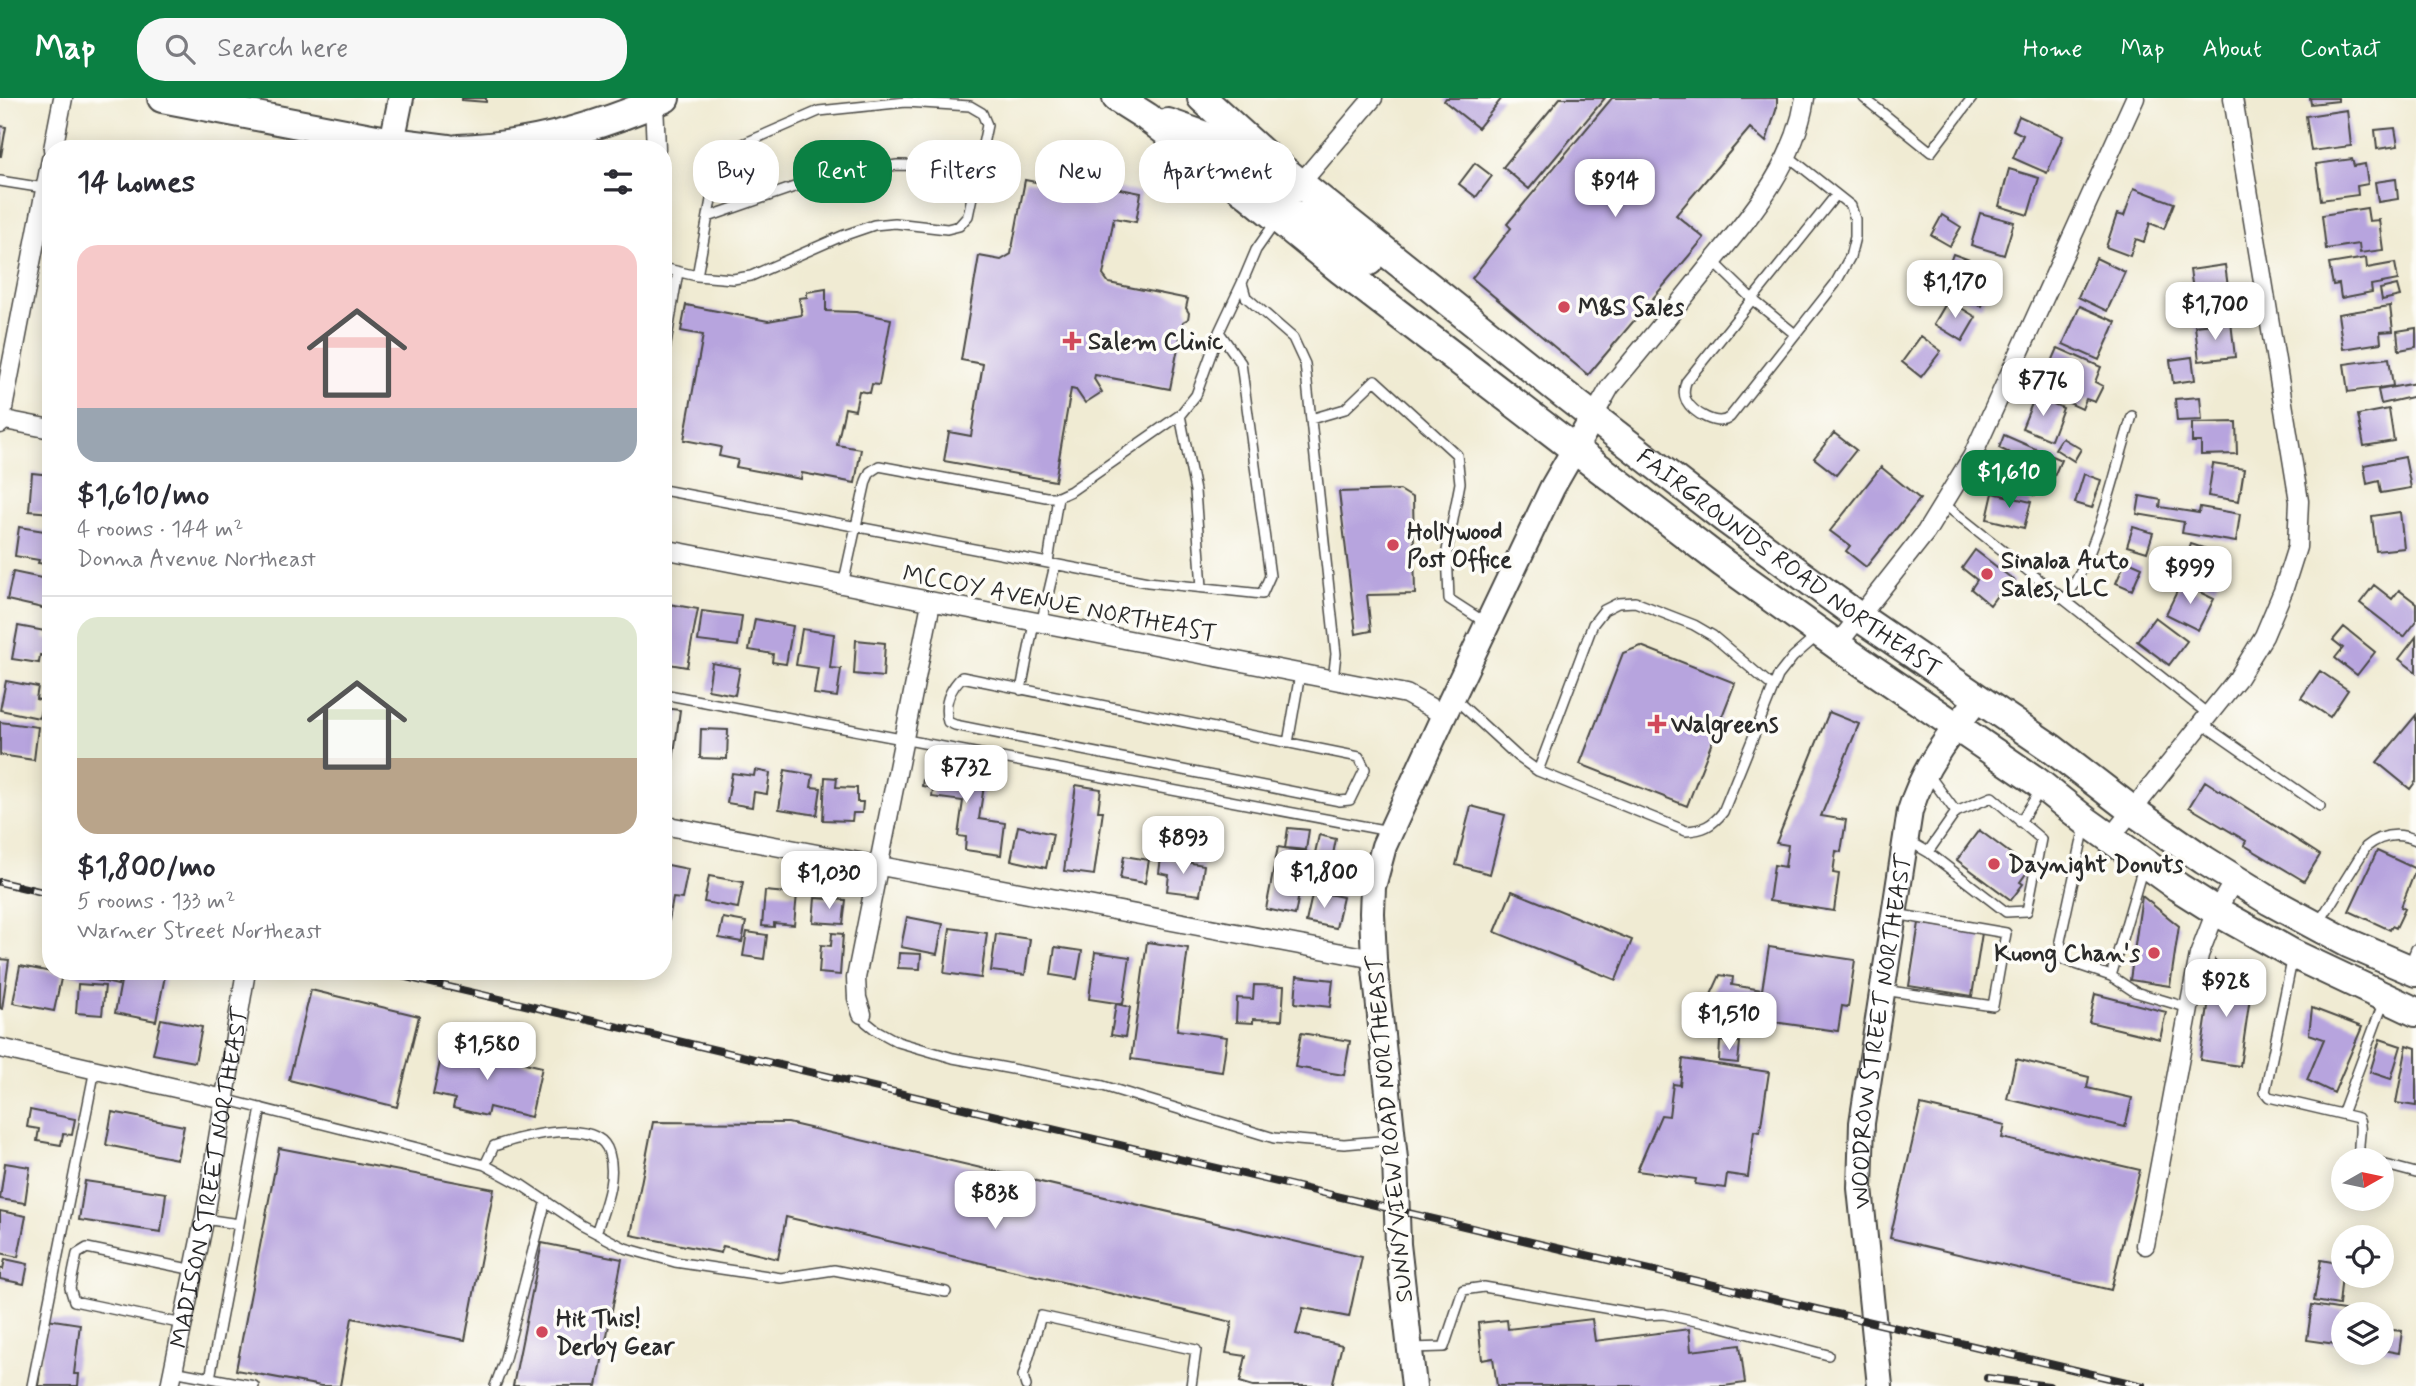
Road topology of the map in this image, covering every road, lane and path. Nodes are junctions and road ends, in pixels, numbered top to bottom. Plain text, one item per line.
1 (64, 98) edge
2 (162, 98) edge
3 (401, 98) edge
4 (1117, 98) edge
5 (1202, 98) edge
6 (1373, 98) edge
7 (1805, 98) edge
8 (1864, 98) edge
9 (1972, 98) edge
10 (2135, 98) edge
11 (2233, 98) edge
12 (659, 100) edge
13 (232, 104) edge
14 (1147, 117) junction
15 (55, 140) edge
16 (372, 140) edge
17 (393, 140) edge
18 (537, 140) edge
19 (657, 140) edge
20 (984, 140) edge
21 (1788, 156) junction
22 (906, 165) edge
23 (0, 181) edge
24 (1300, 184) junction
25 (42, 188) edge
26 (1836, 195) junction
27 (42, 199) edge
28 (971, 203) edge
29 (708, 217) junction
30 (1278, 219) junction
31 (1713, 261) junction
32 (672, 270) edge
33 (678, 272) junction
34 (697, 276) junction
35 (1417, 277) junction
36 (1242, 283) junction
37 (1753, 300) junction
38 (672, 308) edge
39 (1219, 332) junction
40 (1795, 334) junction
41 (1180, 415) junction
42 (2132, 416) dead end
43 (1593, 417) junction
44 (1311, 419) junction
45 (0, 421) edge
46 (42, 428) edge
47 (1574, 449) junction
48 (672, 492) edge
49 (1058, 497) junction
50 (1944, 503) junction
51 (855, 527) junction
52 (672, 551) edge
53 (1051, 564) junction
54 (843, 585) junction
55 (1202, 587) junction
56 (2065, 600) junction
57 (931, 603) junction
58 (1859, 617) junction
59 (1038, 624) junction
60 (1488, 624) junction
61 (1828, 639) junction
62 (1300, 674) junction
63 (1333, 680) junction
64 (1772, 686) junction
65 (1021, 690) junction
66 (672, 696) edge
67 (1979, 698) junction
68 (1448, 706) junction
69 (2205, 719) junction
70 (1956, 726) junction
71 (904, 738) junction
72 (1288, 743) junction
73 (1538, 771) junction
74 (1925, 771) junction
75 (2043, 787) junction
76 (2320, 806) dead end
77 (2133, 811) junction
78 (1956, 812) junction
79 (2086, 821) junction
80 (2020, 822) junction
81 (672, 827) edge
82 (1391, 832) junction
83 (1904, 838) junction
84 (2110, 838) junction
85 (2416, 840) edge
86 (1928, 852) junction
87 (2144, 863) junction
88 (880, 865) junction
89 (2235, 879) junction
90 (2216, 911) junction
91 (1893, 914) junction
92 (2317, 925) junction
93 (2293, 954) junction
94 (1374, 959) junction
95 (2413, 963) edge
96 (2111, 976) junction
97 (245, 980) edge
98 (1882, 990) junction
99 (2385, 999) junction
100 (2189, 1009) junction
101 (2416, 1013) edge
102 (862, 1014) joint
103 (0, 1048) edge
104 (95, 1069) junction
105 (225, 1099) junction
106 (261, 1108) junction
107 (2342, 1114) junction
108 (1393, 1140) junction
109 (2357, 1148) edge
110 (485, 1165) junction
111 (2394, 1167) edge
112 (2416, 1173) edge
113 (546, 1200) junction
114 (204, 1219) junction
115 (239, 1224) junction
116 (596, 1233) junction
117 (2145, 1245) dead end
118 (194, 1270) junction
119 (946, 1292) dead end
120 (183, 1324) junction
121 (1409, 1348) junction
122 (1828, 1355) dead end
123 (210, 1378) junction
124 (172, 1379) edge
125 (32, 1386) edge
126 (254, 1386) edge
127 (495, 1386) edge
128 (1026, 1386) edge
129 (1191, 1386) edge
130 (1414, 1386) edge
131 (1880, 1386) edge

1 - 15 street
2 - 13 main road
3 - 17 main road
4 - 14 main road
5 - 24 main road, FAIRGROUNDS ROAD NORTHEAST
6 - 24 street
7 - 21 street
8 - 9 lane
10 - 50 street
11 - 69 street
12 - 18 main road
12 - 19 street
13 - 16 main road
14 - 24 main road
14 - 30 main road, FAIRGROUNDS ROAD NORTHEAST
20 - 29 lane
21 - 26 lane
21 - 31 street
22 - 29 lane
23 - 25 lane
24 - 35 main road, FAIRGROUNDS ROAD NORTHEAST
26 - 37 lane
26 - 40 lane
27 - 45 street
28 - 34 lane
29 - 34 lane
30 - 35 main road
30 - 36 lane
30 - 47 main road, FAIRGROUNDS ROAD NORTHEAST
31 - 37 lane
31 - 43 street
32 - 33 lane
33 - 34 lane
33 - 38 lane
35 - 43 main road, FAIRGROUNDS ROAD NORTHEAST
36 - 39 lane
36 - 44 lane
37 - 40 lane
37 - 40 lane
39 - 41 lane
39 - 55 lane
41 - 49 lane
41 - 55 lane
42 - 56 lane
43 - 47 main road, SUNNYVIEW ROAD NORTHEAST
43 - 58 main road, FAIRGROUNDS ROAD NORTHEAST
44 - 60 lane
44 - 63 lane
45 - 46 street
47 - 60 main road, SUNNYVIEW ROAD NORTHEAST
47 - 61 main road, FAIRGROUNDS ROAD NORTHEAST
48 - 51 lane
49 - 51 lane
49 - 53 lane
50 - 56 lane
50 - 58 street
51 - 53 lane
51 - 54 lane
52 - 54 street, MCCOY AVENUE NORTHEAST
53 - 55 lane
53 - 59 lane
54 - 57 street, MCCOY AVENUE NORTHEAST
56 - 69 lane
57 - 59 street, MCCOY AVENUE NORTHEAST
57 - 71 street
58 - 61 street
58 - 67 main road, FAIRGROUNDS ROAD NORTHEAST
59 - 62 street, MCCOY AVENUE NORTHEAST
59 - 65 lane
60 - 68 main road, SUNNYVIEW ROAD NORTHEAST
61 - 64 lane
61 - 70 main road, FAIRGROUNDS ROAD NORTHEAST
62 - 63 street, MCCOY AVENUE NORTHEAST
62 - 72 lane
63 - 68 street, MCCOY AVENUE NORTHEAST
64 - 73 lane
64 - 73 lane
65 - 72 lane
65 - 72 lane
66 - 71 lane
67 - 70 main road, WOODROW STREET NORTHEAST
67 - 77 main road, FAIRGROUNDS ROAD NORTHEAST
68 - 73 lane
68 - 82 main road, SUNNYVIEW ROAD NORTHEAST
69 - 76 lane
69 - 77 street
70 - 74 main road, WOODROW STREET NORTHEAST
70 - 75 main road, FAIRGROUNDS ROAD NORTHEAST
71 - 82 lane
71 - 88 street
74 - 78 lane
74 - 83 main road, WOODROW STREET NORTHEAST
75 - 79 main road, FAIRGROUNDS ROAD NORTHEAST
75 - 80 lane
77 - 84 street
77 - 89 main road, FAIRGROUNDS ROAD NORTHEAST
78 - 80 lane
78 - 86 lane
79 - 84 main road, FAIRGROUNDS ROAD NORTHEAST
79 - 96 lane
80 - 86 lane
81 - 88 street
82 - 94 main road, SUNNYVIEW ROAD NORTHEAST
83 - 86 lane
83 - 91 main road, WOODROW STREET NORTHEAST
84 - 87 main road, FAIRGROUNDS ROAD NORTHEAST
85 - 92 lane
87 - 90 main road, FAIRGROUNDS ROAD NORTHEAST
87 - 96 lane
88 - 94 street
88 - 102 street
89 - 90 street
89 - 92 main road, FAIRGROUNDS ROAD NORTHEAST
90 - 93 main road, FAIRGROUNDS ROAD NORTHEAST
90 - 100 street
91 - 98 main road, WOODROW STREET NORTHEAST
91 - 98 lane
92 - 95 main road, FAIRGROUNDS ROAD NORTHEAST
93 - 99 main road, FAIRGROUNDS ROAD NORTHEAST
93 - 107 lane
94 - 108 main road, SUNNYVIEW ROAD NORTHEAST
96 - 100 lane
97 - 105 street, MADISON STREET NORTHEAST
98 - 131 main road, WOODROW STREET NORTHEAST
99 - 101 main road, FAIRGROUNDS ROAD NORTHEAST
99 - 107 lane
100 - 117 street
102 - 108 lane
103 - 104 street
104 - 105 street
104 - 125 lane
105 - 106 lane
105 - 114 street, MADISON STREET NORTHEAST
106 - 110 lane
106 - 115 lane
107 - 109 lane
108 - 121 main road, SUNNYVIEW ROAD NORTHEAST
110 - 113 lane
110 - 116 lane
111 - 112 lane
113 - 116 lane
113 - 127 lane
114 - 115 lane
114 - 118 street, MADISON STREET NORTHEAST
115 - 123 lane
116 - 119 lane
118 - 120 street, MADISON STREET NORTHEAST
118 - 120 lane
120 - 124 street, MADISON STREET NORTHEAST
121 - 122 lane
121 - 130 main road, SUNNYVIEW ROAD NORTHEAST
123 - 124 lane
123 - 126 lane
128 - 129 lane

